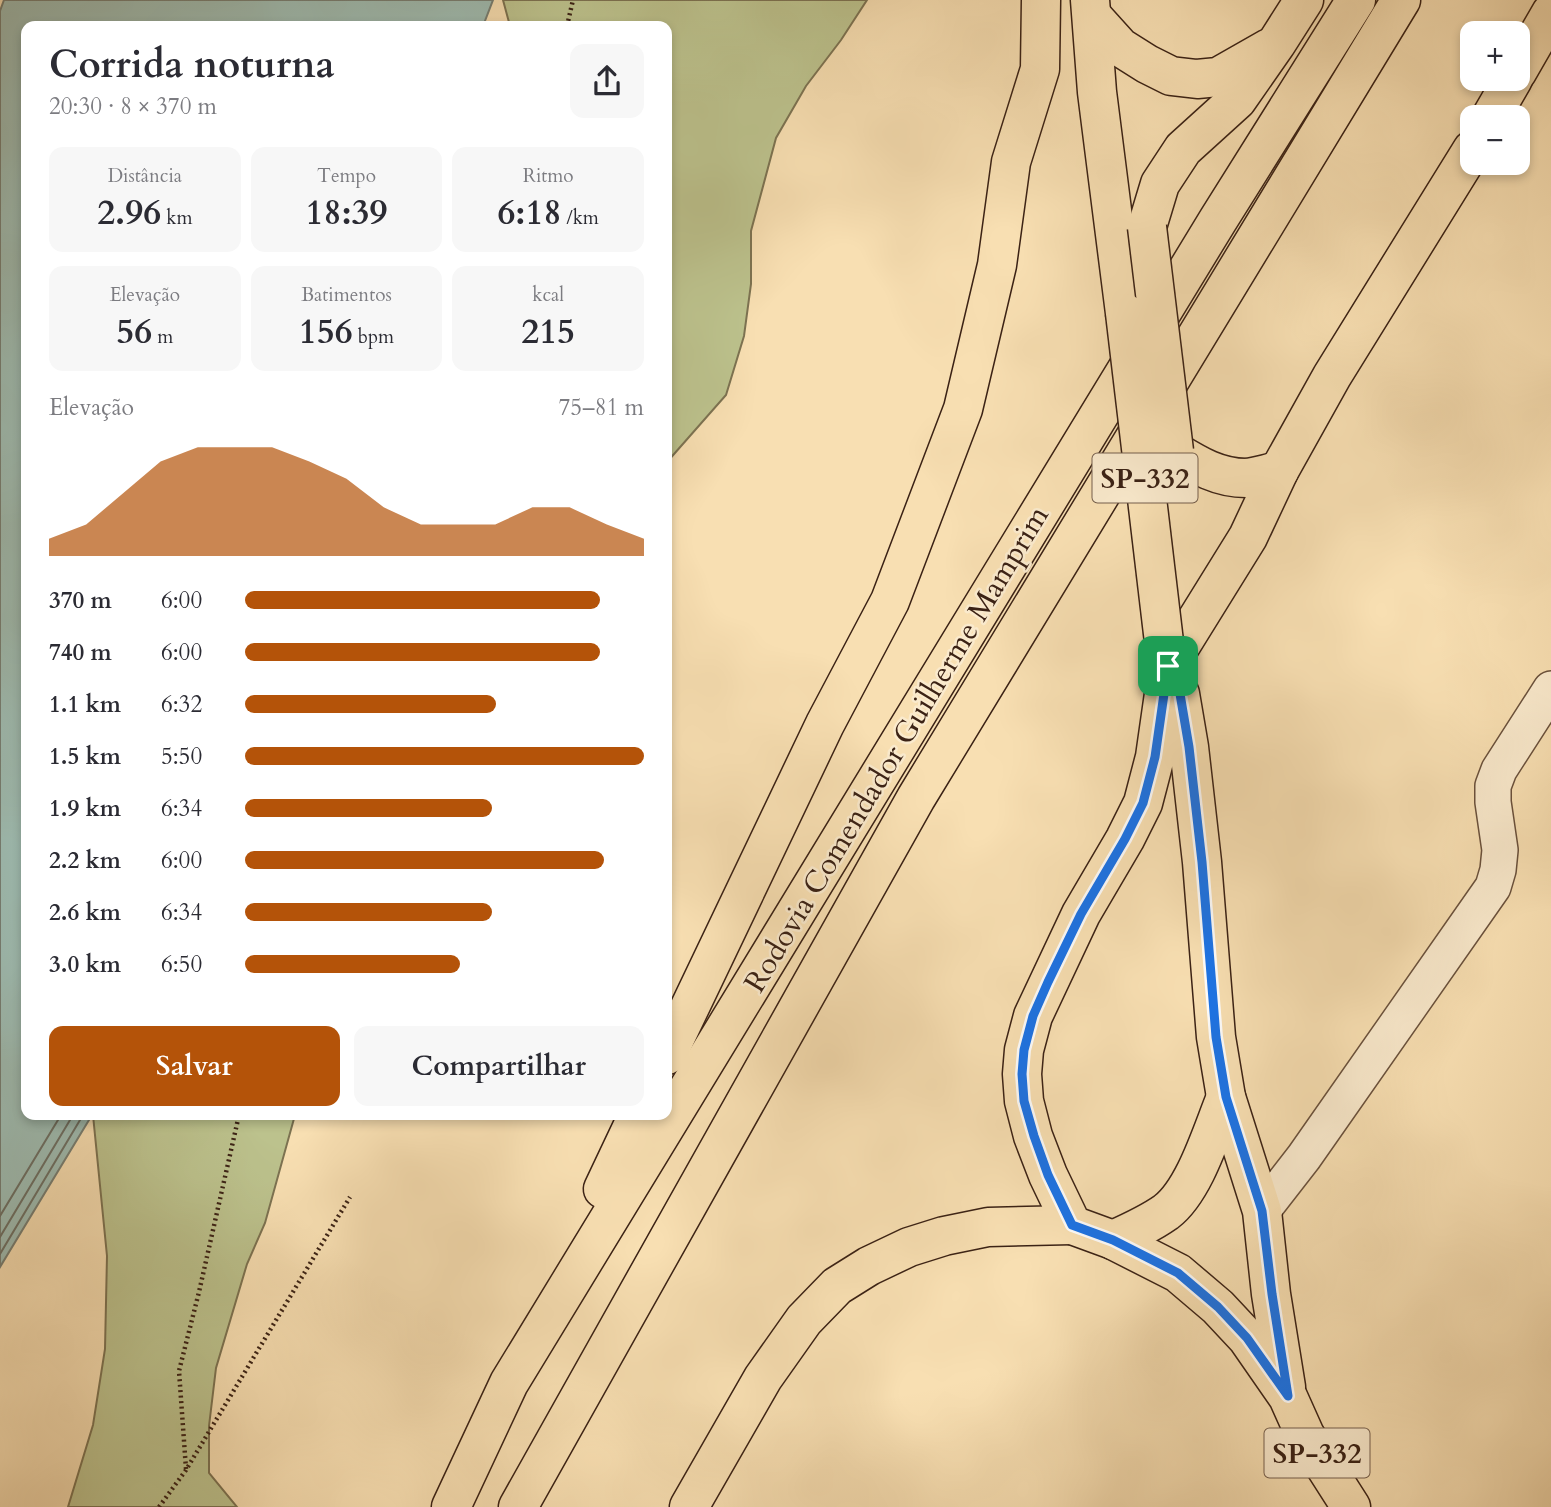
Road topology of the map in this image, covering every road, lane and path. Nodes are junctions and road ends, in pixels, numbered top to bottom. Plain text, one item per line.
1 (573, 0) edge
2 (1041, 0) edge
3 (1304, 0) edge
4 (1356, 0) edge
5 (1401, 0) edge
6 (1091, 8) edge
7 (1551, 13) edge
8 (568, 21) edge
9 (1276, 44) junction
10 (1530, 49) edge
11 (1460, 169) edge
12 (1279, 471) junction
13 (1166, 654) junction
14 (1551, 689) edge
15 (672, 1045) edge
16 (1226, 1097) junction
17 (672, 1116) edge
18 (238, 1120) edge
19 (636, 1120) edge
20 (669, 1120) edge
21 (350, 1197) dead end
22 (1262, 1211) junction
23 (1072, 1225) junction
24 (1113, 1240) junction
25 (509, 1383) junction
26 (1288, 1396) junction
27 (186, 1470) junction
28 (159, 1507) edge
29 (451, 1507) edge
30 (518, 1507) edge
31 (689, 1507) edge
32 (1352, 1507) edge

1 - 8 path
2 - 15 main road
3 - 9 main road
4 - 17 main road, Rodovia Comendador Guilherme Mamprim
5 - 30 main road, Rodovia Comendador Guilherme Mamprim
6 - 9 main road
6 - 13 main road, SP-332, bridge
7 - 10 main road
9 - 12 main road, bridge
11 - 12 main road
12 - 13 main road
13 - 16 main road, SP-332
13 - 23 main road, SP-332
14 - 22 lane
16 - 22 main road, SP-332
16 - 24 main road
18 - 27 path
19 - 25 main road
20 - 25 main road, Rodovia Comendador Guilherme Mamprim
21 - 27 path
22 - 26 main road, SP-332
23 - 24 main road, SP-332
23 - 31 main road
24 - 26 main road, SP-332
25 - 29 main road, Rodovia Comendador Guilherme Mamprim
26 - 32 main road, SP-332
27 - 28 path

